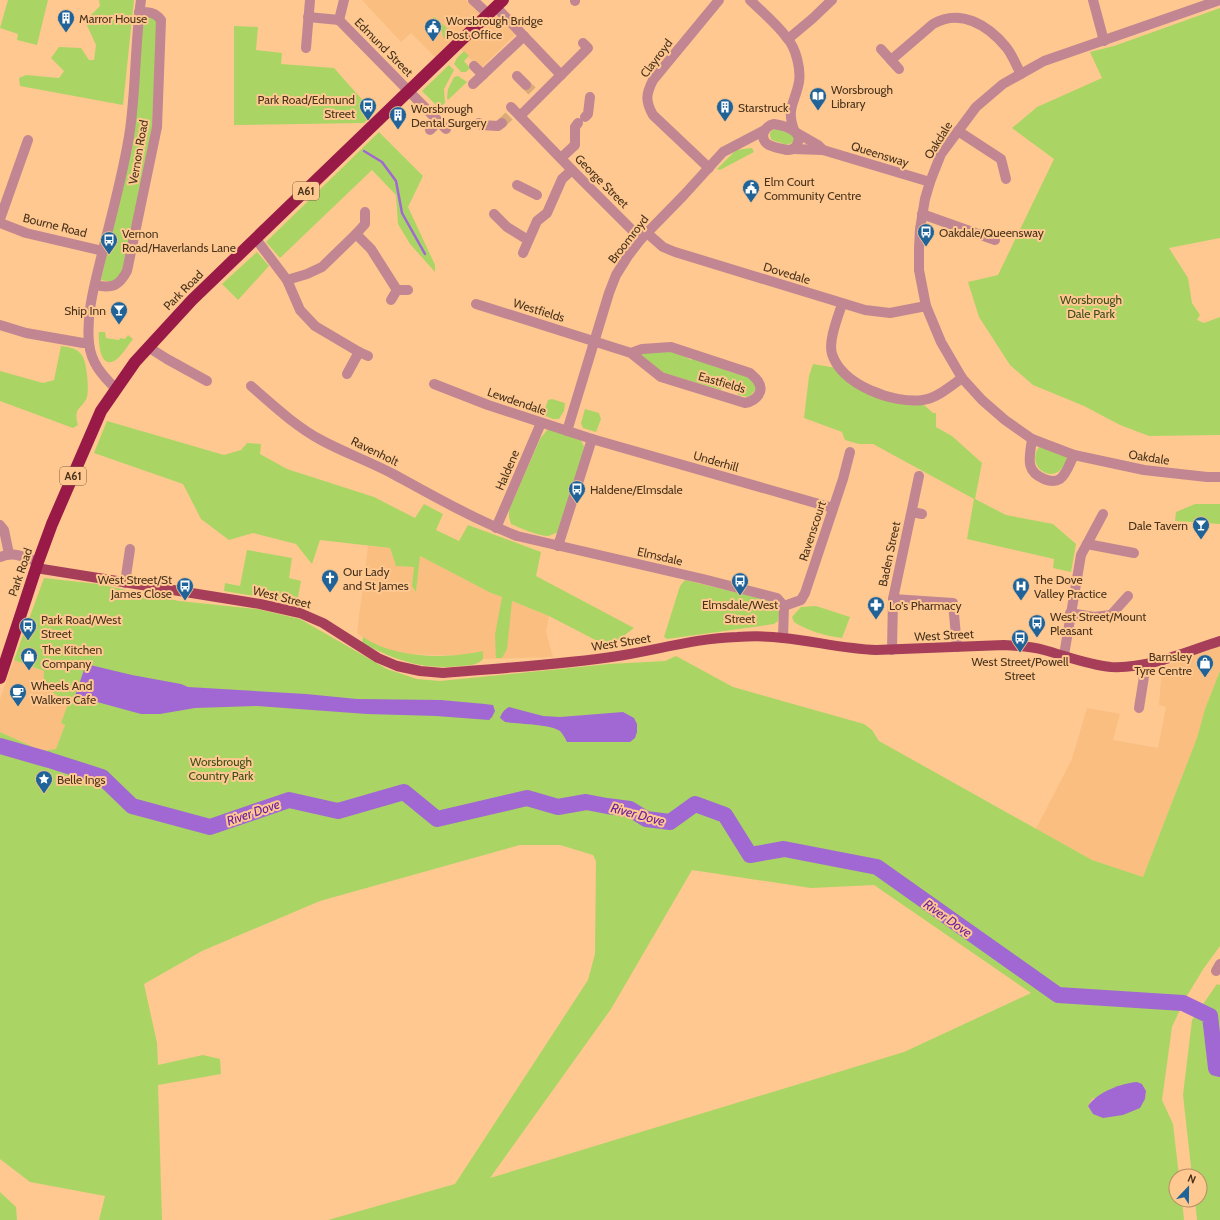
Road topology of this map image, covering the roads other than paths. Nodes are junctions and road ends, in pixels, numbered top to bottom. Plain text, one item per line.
1 (141, 0) edge
2 (310, 0) edge
3 (344, 0) edge
4 (474, 0) edge
5 (719, 0) edge
6 (750, 0) edge
7 (832, 0) edge
8 (1093, 0) edge
9 (1220, 0) edge
10 (496, 7) edge
11 (139, 12) junction
12 (308, 17) junction
13 (340, 20) junction
14 (524, 36) junction
15 (788, 38) junction
16 (1104, 41) junction
17 (583, 43) dead end
18 (306, 48) dead end
19 (881, 48) dead end
20 (891, 60) junction
21 (474, 66) dead end
22 (899, 69) dead end
23 (1021, 74) junction
24 (483, 75) junction
25 (561, 75) junction
26 (517, 76) dead end
27 (473, 84) dead end
28 (410, 91) junction
29 (533, 91) junction
30 (590, 97) dead end
31 (790, 112) junction
32 (512, 114) junction
33 (438, 122) junction
34 (479, 123) dead end
35 (769, 127) junction
36 (446, 129) dead end
37 (430, 130) dead end
38 (958, 131) junction
39 (796, 132) junction
40 (28, 140) dead end
41 (744, 142) junction
42 (766, 143) junction
43 (793, 149) junction
44 (823, 150) junction
45 (561, 158) junction
46 (709, 168) junction
47 (572, 170) junction
48 (1006, 179) dead end
49 (930, 182) junction
50 (517, 185) dead end
51 (544, 198) junction
52 (365, 212) dead end
53 (494, 214) dead end
54 (922, 214) junction
55 (0, 219) edge
56 (0, 223) edge
57 (356, 234) junction
58 (644, 236) junction
59 (256, 239) junction
60 (528, 240) junction
61 (995, 240) dead end
62 (103, 251) junction
63 (522, 253) dead end
64 (287, 280) junction
65 (95, 285) junction
66 (397, 290) junction
67 (408, 290) dead end
68 (390, 300) dead end
69 (476, 304) dead end
70 (842, 304) junction
71 (926, 306) junction
72 (0, 325) edge
73 (595, 341) junction
74 (89, 343) junction
75 (148, 347) junction
76 (631, 353) junction
77 (347, 374) dead end
78 (962, 378) junction
79 (207, 381) dead end
80 (434, 384) dead end
81 (251, 386) dead end
82 (116, 389) junction
83 (541, 423) junction
84 (567, 430) junction
85 (592, 439) junction
86 (1032, 439) junction
87 (850, 452) dead end
88 (1074, 455) junction
89 (919, 476) dead end
90 (1220, 477) edge
91 (833, 508) junction
92 (912, 512) junction
93 (922, 514) dead end
94 (1103, 514) dead end
95 (0, 525) edge
96 (496, 528) junction
97 (1086, 544) junction
98 (558, 546) junction
99 (130, 549) dead end
100 (1134, 553) dead end
101 (4, 555) edge
102 (37, 565) junction
103 (126, 582) junction
104 (1128, 596) dead end
105 (893, 599) junction
106 (784, 606) junction
107 (1070, 613) junction
108 (783, 638) junction
109 (1220, 641) edge
110 (957, 647) junction
111 (892, 650) junction
112 (1064, 655) junction
113 (1146, 664) junction
114 (0, 678) edge
115 (1139, 708) dead end

1 - 11 street, Vernon Road
2 - 12 street
3 - 13 street
4 - 10 street
5 - 46 street, Clayroyd
6 - 15 street
7 - 15 street
8 - 16 street
9 - 16 street, Oakdale
10 - 14 street
10 - 28 highway, Park Road / A61
11 - 62 street, Vernon Road
11 - 65 street, Vernon Road
12 - 13 street
12 - 18 street
13 - 28 street, Edmund Street
14 - 24 street
14 - 25 street
15 - 31 street
16 - 23 street, Oakdale
17 - 25 street
19 - 20 street
20 - 22 street
20 - 23 street
21 - 24 street
23 - 38 street, Oakdale
24 - 27 street
25 - 29 street
26 - 29 street
28 - 33 street, Edmund Street
28 - 59 highway, Park Road / A61
29 - 32 street
30 - 45 street, George Street
31 - 35 street, Broomroyd
31 - 39 street
32 - 34 street
32 - 45 street, George Street
33 - 36 street, Edmund Street
33 - 37 street
35 - 39 street, Queensway
35 - 41 street, Broomroyd
35 - 42 street
38 - 48 street
38 - 49 street, Oakdale
39 - 43 street
39 - 44 street, Queensway
40 - 55 street
41 - 42 street, Broomroyd
41 - 46 street, Broomroyd
42 - 43 street, Queensway
43 - 44 street, Queensway
44 - 49 street, Queensway
45 - 47 street, George Street
46 - 58 street, Broomroyd
47 - 51 street
47 - 58 street, George Street
49 - 54 street, Oakdale
50 - 51 street
51 - 60 street
52 - 57 street
53 - 60 street
54 - 61 street
54 - 71 street, Oakdale
56 - 62 street, Bourne Road
57 - 64 street
57 - 66 street
58 - 70 street, Dovedale
58 - 73 street, Broomroyd
59 - 64 street
59 - 75 highway, Park Road / A61
60 - 63 street
62 - 65 street, Vernon Road
64 - 77 street
65 - 74 street, Vernon Road
66 - 67 street
66 - 68 street
69 - 73 street, Westfields
70 - 71 street, Dovedale
70 - 78 street
71 - 78 street, Oakdale
72 - 74 street
73 - 76 street, Eastfields
73 - 84 street, Broomroyd
74 - 82 street, Vernon Road
75 - 79 street
75 - 82 highway, Park Road / A61
76 - 76 street, Eastfields
78 - 86 street, Oakdale
80 - 83 street, Lewdendale
81 - 96 street, Ravenholt
82 - 102 highway, Park Road / A61
83 - 84 street, Lewdendale
83 - 96 street, Haldene
84 - 85 street, Lewdendale
85 - 91 street, Underhill
85 - 98 street
86 - 88 street, Oakdale
86 - 88 street
87 - 91 street, Ravenscourt
88 - 90 street, Oakdale
89 - 92 street, Baden Street
91 - 106 street, Ravenscourt
92 - 93 street, Baden Street
92 - 105 street, Baden Street
94 - 97 street
95 - 101 street
96 - 98 street, Elmsdale
97 - 100 street
97 - 107 street
98 - 106 street, Elmsdale
99 - 103 street
101 - 102 street
102 - 103 main road, West Street
102 - 114 highway, Park Road / A61
103 - 108 main road, West Street
104 - 107 street
105 - 110 street
105 - 111 street, Baden Street
106 - 108 street
107 - 112 street
108 - 111 main road, West Street
109 - 113 main road, West Street
110 - 111 main road, West Street
110 - 112 main road, West Street
112 - 113 main road, West Street
113 - 115 street

